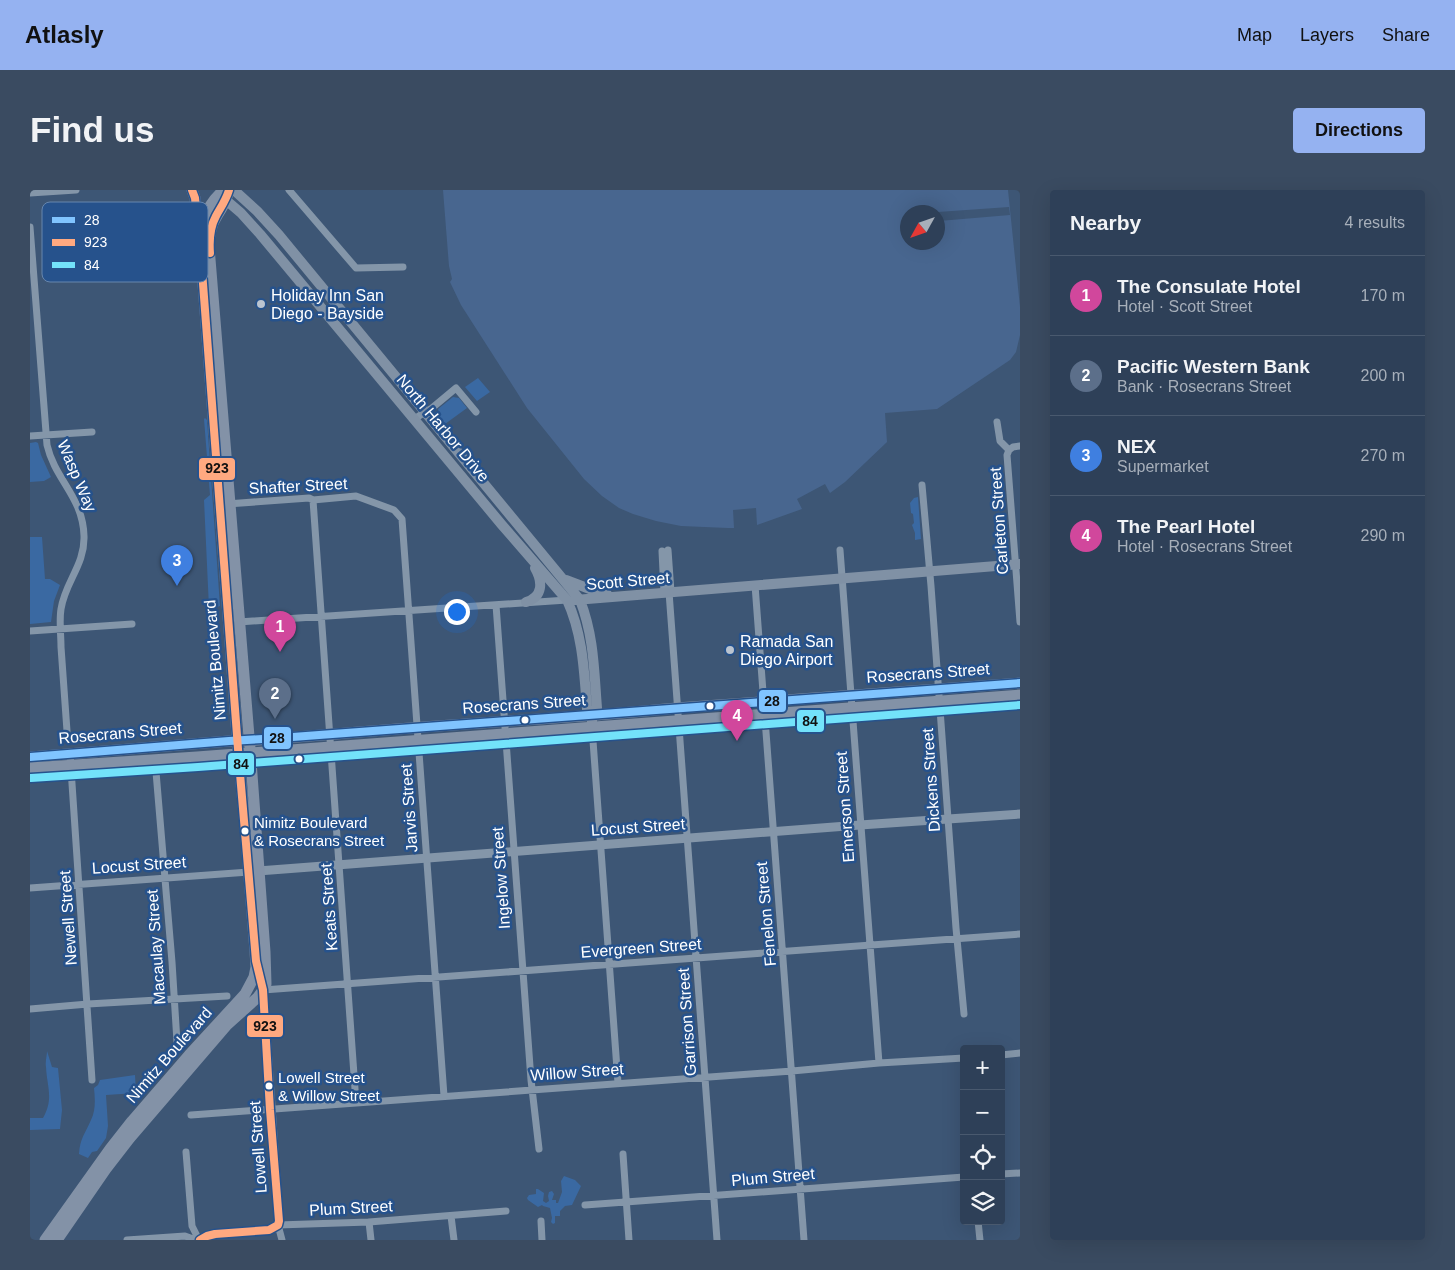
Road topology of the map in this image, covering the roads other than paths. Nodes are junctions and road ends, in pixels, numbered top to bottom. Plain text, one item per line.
1 (76, 190) edge
2 (192, 190) edge
3 (234, 190) edge
4 (289, 190) edge
5 (30, 193) edge
6 (222, 193) edge
7 (195, 202) edge
8 (208, 210) edge
9 (30, 227) edge
10 (403, 267) dead end
11 (203, 282) edge
12 (425, 412) junction
13 (476, 412) dead end
14 (414, 419) junction
15 (997, 422) dead end
16 (92, 432) dead end
17 (46, 435) junction
18 (30, 436) edge
19 (1020, 446) edge
20 (1009, 450) junction
21 (922, 484) dead end
22 (313, 500) junction
23 (225, 504) junction
24 (402, 519) joint
25 (840, 550) dead end
26 (665, 551) dead end
27 (528, 556) junction
28 (1018, 564) edge
29 (929, 572) junction
30 (564, 579) junction
31 (842, 579) junction
32 (755, 585) junction
33 (668, 592) junction
34 (623, 596) junction
35 (567, 600) junction
36 (580, 600) junction
37 (526, 602) junction
38 (496, 604) junction
39 (408, 610) junction
40 (321, 616) junction
41 (239, 622) junction
42 (1020, 622) edge
43 (132, 624) dead end
44 (60, 629) junction
45 (30, 631) edge
46 (1020, 683) edge
47 (938, 689) junction
48 (1020, 695) edge
49 (850, 696) junction
50 (939, 701) junction
51 (764, 702) junction
52 (677, 708) junction
53 (851, 708) junction
54 (765, 714) junction
55 (592, 715) junction
56 (678, 721) junction
57 (503, 722) junction
58 (416, 727) junction
59 (592, 727) junction
60 (67, 731) dead end
61 (330, 734) junction
62 (504, 734) junction
63 (243, 740) junction
64 (418, 740) junction
65 (331, 746) junction
66 (244, 753) junction
67 (30, 757) edge
68 (70, 760) junction
69 (155, 760) junction
70 (30, 768) edge
71 (1020, 814) edge
72 (947, 819) junction
73 (860, 825) junction
74 (774, 832) junction
75 (686, 839) junction
76 (600, 845) junction
77 (513, 851) junction
78 (426, 858) junction
79 (339, 866) junction
80 (254, 872) junction
81 (165, 878) junction
82 (79, 884) junction
83 (30, 888) edge
84 (1020, 934) edge
85 (957, 939) junction
86 (870, 946) junction
87 (783, 952) junction
88 (696, 958) junction
89 (256, 960) junction
90 (610, 964) junction
91 (522, 971) junction
92 (435, 978) junction
93 (348, 984) junction
94 (263, 990) junction
95 (227, 996) dead end
96 (174, 999) junction
97 (88, 1004) junction
98 (30, 1009) edge
99 (964, 1014) dead end
100 (177, 1042) dead end
101 (1020, 1053) edge
102 (1005, 1055) edge
103 (960, 1058) edge
104 (879, 1063) junction
105 (792, 1071) junction
106 (704, 1077) junction
107 (92, 1080) dead end
108 (618, 1083) junction
109 (532, 1089) junction
110 (444, 1096) junction
111 (356, 1103) junction
112 (270, 1110) junction
113 (191, 1115) dead end
114 (540, 1149) dead end
115 (186, 1152) dead end
116 (623, 1154) dead end
117 (1020, 1173) edge
118 (1005, 1174) edge
119 (960, 1177) edge
120 (800, 1190) junction
121 (713, 1196) junction
122 (627, 1202) junction
123 (586, 1205) dead end
124 (506, 1211) dead end
125 (452, 1216) junction
126 (540, 1221) dead end
127 (369, 1222) junction
128 (278, 1225) junction
129 (978, 1225) edge
130 (45, 1240) edge
131 (58, 1240) edge
132 (127, 1240) edge
133 (131, 1240) edge
134 (198, 1240) edge
135 (282, 1240) edge
136 (371, 1240) edge
137 (454, 1240) edge
138 (542, 1240) edge
139 (629, 1240) edge
140 (716, 1240) edge
141 (804, 1240) edge
142 (980, 1240) edge

1 - 5 street
2 - 7 main road
3 - 12 main road, North Harbor Drive
4 - 10 street
6 - 8 main road, Nimitz Boulevard
6 - 14 main road, North Harbor Drive
6 - 23 main road, Nimitz Boulevard
9 - 17 street, Wasp Way
11 - 23 main road, Nimitz Boulevard
12 - 13 street
12 - 14 street
12 - 30 main road, North Harbor Drive
14 - 27 main road, North Harbor Drive
15 - 20 street, Carleton Street
16 - 17 street
17 - 18 street
17 - 44 street, Wasp Way
19 - 20 street
20 - 28 street, Carleton Street
21 - 29 street, Dickens Street
22 - 23 street, Shafter Street
22 - 24 street, Shafter Street
22 - 40 street, Keats Street
23 - 41 main road, Nimitz Boulevard
23 - 63 main road, Nimitz Boulevard
24 - 39 street, Jarvis Street
25 - 31 street, Emerson Street
26 - 33 street, Garrison Street
27 - 35 main road, North Harbor Drive
27 - 37 main road
28 - 29 main road, Scott Street
28 - 42 street, Carleton Street
29 - 31 main road, Scott Street
29 - 47 street, Dickens Street
30 - 34 main road
30 - 36 main road, North Harbor Drive
31 - 32 main road, Scott Street
31 - 49 street, Emerson Street
32 - 33 main road, Scott Street
32 - 51 street, Fenelon Street
33 - 34 main road, Scott Street
33 - 52 street, Garrison Street
34 - 36 main road, Scott Street
35 - 36 main road, Scott Street
35 - 37 street, Scott Street
35 - 55 main road, North Harbor Drive
36 - 55 main road, North Harbor Drive
37 - 38 street, Scott Street
38 - 39 street, Scott Street
38 - 57 street, Ingelow Street
39 - 40 street, Scott Street
39 - 58 street, Jarvis Street
40 - 41 street, Scott Street
40 - 61 street, Keats Street
41 - 63 main road, Nimitz Boulevard
43 - 44 street
44 - 45 street
44 - 60 street, Wasp Way
46 - 47 main road, Rosecrans Street
47 - 49 main road, Rosecrans Street
47 - 50 street, Dickens Street
48 - 50 main road, Rosecrans Street
49 - 51 main road, Rosecrans Street
49 - 53 street, Emerson Street
50 - 53 main road, Rosecrans Street
50 - 72 street, Dickens Street
51 - 52 main road, Rosecrans Street
51 - 54 street, Fenelon Street
52 - 55 main road, Rosecrans Street
52 - 56 street, Garrison Street
53 - 54 main road, Rosecrans Street
53 - 73 street, Emerson Street
54 - 56 main road, Rosecrans Street
54 - 74 street, Fenelon Street
55 - 57 main road, Rosecrans Street
55 - 59 main road, North Harbor Drive
56 - 59 main road, Rosecrans Street
56 - 75 street, Garrison Street
57 - 58 main road, Rosecrans Street
57 - 62 street, Ingelow Street
58 - 61 main road, Rosecrans Street
58 - 64 street, Jarvis Street
59 - 62 main road, Rosecrans Street
59 - 76 street
61 - 63 main road, Rosecrans Street
61 - 65 street, Keats Street
62 - 64 main road, Rosecrans Street
62 - 77 street, Ingelow Street
63 - 66 main road, Nimitz Boulevard
63 - 68 main road, Rosecrans Street
64 - 65 main road, Rosecrans Street
64 - 78 street, Jarvis Street
65 - 66 main road, Rosecrans Street
65 - 79 street, Keats Street
66 - 69 main road, Rosecrans Street
66 - 80 main road, Nimitz Boulevard
67 - 68 main road, Rosecrans Street
68 - 69 main road, Rosecrans Street
68 - 70 main road, Rosecrans Street
68 - 82 street, Newell Street
69 - 81 street, Macaulay Street
71 - 72 street, Locust Street
72 - 73 street, Locust Street
72 - 85 street, Dickens Street
73 - 74 street, Locust Street
73 - 86 street, Emerson Street
74 - 75 street, Locust Street
74 - 87 street, Fenelon Street
75 - 76 street, Locust Street
75 - 88 street, Garrison Street
76 - 77 street, Locust Street
76 - 90 street
77 - 78 street, Locust Street
77 - 91 street, Ingelow Street
78 - 79 street, Locust Street
78 - 92 street, Jarvis Street
79 - 80 street, Locust Street
79 - 93 street, Keats Street
80 - 81 street, Locust Street
80 - 89 main road, Nimitz Boulevard
80 - 94 main road, Nimitz Boulevard
81 - 82 street, Locust Street
81 - 96 street, Macaulay Street
82 - 83 street, Locust Street
82 - 97 street, Newell Street
84 - 85 street, Evergreen Street
85 - 86 street, Evergreen Street
85 - 99 street, Dickens Street
86 - 87 street, Evergreen Street
86 - 104 street, Emerson Street
87 - 88 street, Evergreen Street
87 - 105 street, Fenelon Street
88 - 90 street, Evergreen Street
88 - 106 street, Garrison Street
89 - 94 main road
89 - 130 main road, Nimitz Boulevard
90 - 91 street, Evergreen Street
90 - 108 street
91 - 92 street, Evergreen Street
91 - 109 street, Ingelow Street
92 - 93 street, Evergreen Street
92 - 110 street, Jarvis Street
93 - 94 street, Evergreen Street
93 - 111 street, Keats Street
94 - 112 street, Lowell Street
94 - 131 main road, Nimitz Boulevard
95 - 96 street
96 - 97 street
96 - 100 street, Macaulay Street
97 - 98 street
97 - 107 street, Newell Street
101 - 102 street
103 - 104 street, Willow Street
104 - 105 street, Willow Street
105 - 106 street, Willow Street
105 - 120 street, Fenelon Street
106 - 108 street, Willow Street
106 - 121 street, Garrison Street
108 - 109 street, Willow Street
109 - 110 street, Willow Street
109 - 114 street, Ingelow Street
110 - 111 street, Willow Street
111 - 112 street, Willow Street
112 - 113 street, Willow Street
112 - 128 street, Lowell Street
115 - 134 street
116 - 122 street
117 - 118 street
119 - 120 street, Plum Street
120 - 121 street, Plum Street
120 - 141 street, Fenelon Street
121 - 122 street, Plum Street
121 - 140 street, Garrison Street
122 - 123 street, Plum Street
122 - 139 street
124 - 125 street, Plum Street
125 - 127 street, Plum Street
125 - 137 street
126 - 138 street
127 - 128 street, Plum Street
127 - 136 street
128 - 134 street, Plum Street
128 - 135 street, Lowell Street
129 - 142 street
132 - 133 street
133 - 134 street, Plum Street

